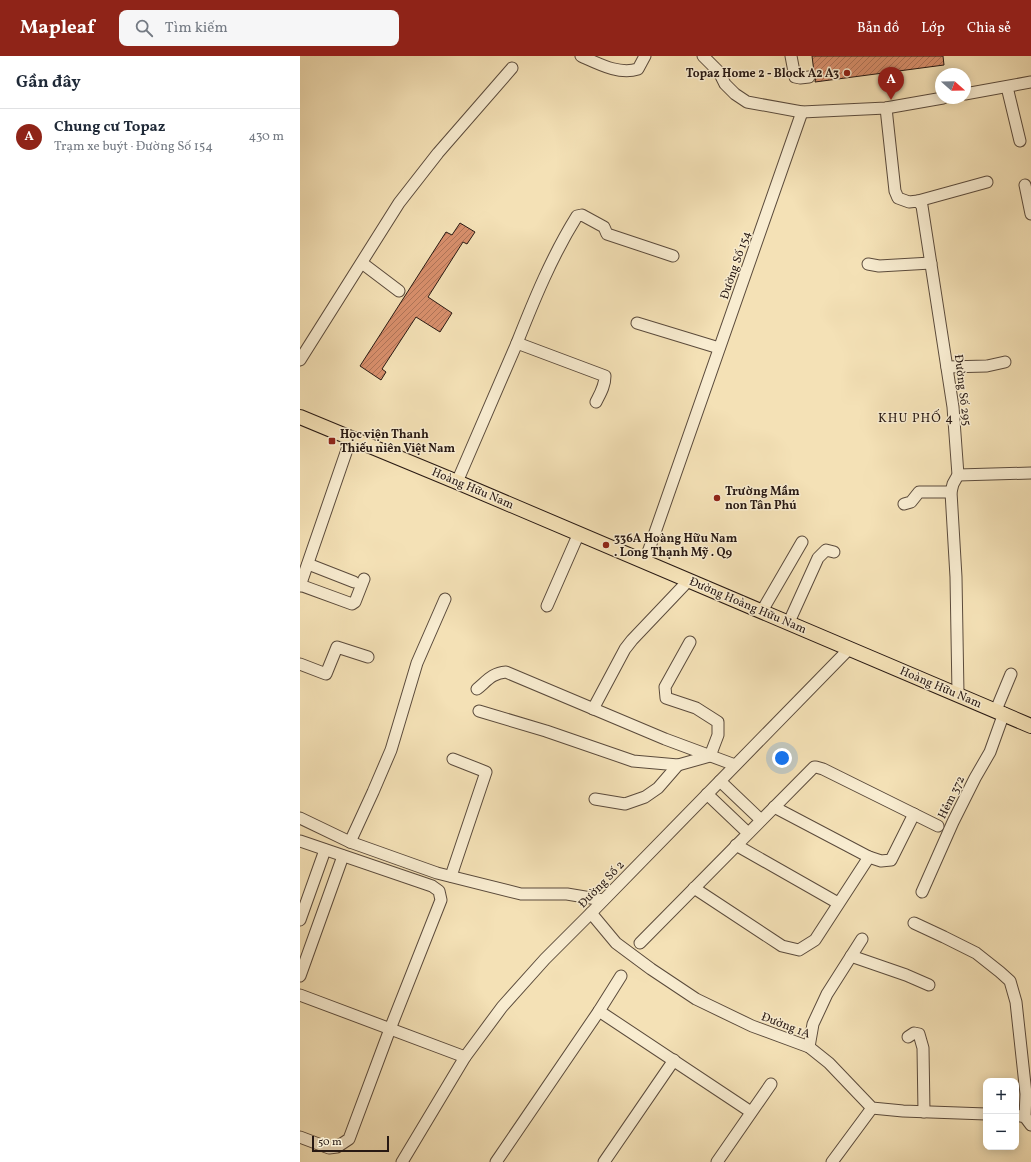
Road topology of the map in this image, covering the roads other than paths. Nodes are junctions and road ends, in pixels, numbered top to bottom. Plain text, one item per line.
1 (581, 56) edge
2 (645, 56) edge
3 (703, 56) edge
4 (791, 56) edge
5 (512, 68) dead end
6 (809, 77) dead end
7 (1031, 82) edge
8 (1007, 87) junction
9 (971, 93) edge
10 (935, 99) edge
11 (886, 108) junction
12 (802, 112) junction
13 (1020, 141) dead end
14 (986, 182) dead end
15 (1025, 186) dead end
16 (918, 201) junction
17 (1031, 214) edge
18 (673, 256) dead end
19 (362, 263) junction
20 (931, 263) junction
21 (868, 264) dead end
22 (399, 291) dead end
23 (637, 323) dead end
24 (517, 344) junction
25 (719, 348) junction
26 (300, 360) edge
27 (1005, 362) dead end
28 (947, 367) junction
29 (596, 402) dead end
30 (300, 417) edge
31 (351, 438) junction
32 (1031, 473) edge
33 (958, 475) junction
34 (457, 482) junction
35 (951, 492) junction
36 (904, 504) dead end
37 (578, 533) junction
38 (802, 542) dead end
39 (834, 552) dead end
40 (645, 561) junction
41 (308, 564) junction
42 (689, 580) junction
43 (300, 586) edge
44 (445, 599) dead end
45 (547, 606) dead end
46 (762, 611) junction
47 (789, 622) junction
48 (690, 642) dead end
49 (850, 648) junction
50 (368, 657) dead end
51 (300, 664) edge
52 (1011, 674) dead end
53 (477, 689) dead end
54 (958, 694) junction
55 (593, 709) junction
56 (479, 711) dead end
57 (1000, 712) junction
58 (1031, 726) edge
59 (710, 756) junction
60 (453, 759) dead end
61 (678, 765) junction
62 (736, 765) junction
63 (720, 781) junction
64 (708, 794) junction
65 (595, 798) dead end
66 (774, 807) junction
67 (914, 814) junction
68 (300, 818) edge
69 (761, 820) junction
70 (938, 826) dead end
71 (748, 833) junction
72 (300, 841) edge
73 (350, 842) junction
74 (736, 845) junction
75 (325, 850) junction
76 (343, 856) junction
77 (869, 857) junction
78 (451, 876) junction
79 (694, 888) junction
80 (922, 892) dead end
81 (603, 900) junction
82 (838, 903) junction
83 (591, 913) junction
84 (300, 920) edge
85 (914, 923) dead end
86 (862, 939) dead end
87 (640, 943) dead end
88 (851, 956) junction
89 (300, 976) edge
90 (621, 976) dead end
91 (929, 985) dead end
92 (300, 995) edge
93 (599, 1010) junction
94 (390, 1029) junction
95 (908, 1038) dead end
96 (809, 1047) junction
97 (465, 1057) junction
98 (674, 1060) junction
99 (770, 1084) dead end
100 (872, 1108) junction
101 (752, 1112) junction
102 (924, 1112) junction
103 (983, 1114) edge
104 (1024, 1119) edge
105 (300, 1137) edge
106 (405, 1161) edge
107 (719, 1161) edge
108 (496, 1162) edge
109 (604, 1162) edge
110 (832, 1162) edge

1 - 2 street
3 - 12 street
4 - 6 street
5 - 19 street
7 - 8 street
8 - 9 street
8 - 13 street
10 - 11 street
11 - 12 street
11 - 16 street
12 - 25 street, Đường Số 154
14 - 16 street
15 - 17 street
16 - 20 street, Đường Số 295
18 - 24 street
19 - 22 street
19 - 26 street
20 - 21 street
20 - 28 street, Đường Số 295
23 - 25 street
24 - 29 street
24 - 34 street
25 - 40 street, Đường Số 154
27 - 28 street
28 - 33 street, Đường Số 295
30 - 31 main road, Hoàng Hữu Nam
31 - 34 main road, Hoàng Hữu Nam
31 - 41 street
32 - 33 street
33 - 35 street, Đường Số 295
34 - 37 main road, Hoàng Hữu Nam
35 - 36 street
35 - 54 street, Đường Số 295
37 - 40 main road, Hoàng Hữu Nam
37 - 45 street
38 - 46 street
39 - 47 street
40 - 42 main road, Đường Hoàng Hữu Nam
41 - 43 street
41 - 43 street
42 - 46 main road, Đường Hoàng Hữu Nam
42 - 55 street
44 - 73 street
46 - 47 main road, Đường Hoàng Hữu Nam
47 - 49 main road, Đường Hoàng Hữu Nam
48 - 59 street
49 - 54 main road, Hoàng Hữu Nam
49 - 62 street, Đường Số 2
50 - 51 street
52 - 57 street, Hẻm 372
53 - 55 street
54 - 57 main road, Hoàng Hữu Nam
55 - 59 street
56 - 61 street
57 - 58 main road, Hoàng Hữu Nam
57 - 80 street, Hẻm 372
59 - 61 street
59 - 62 street
60 - 78 street
61 - 65 street
62 - 63 street, Đường Số 2
63 - 64 street, Đường Số 2
63 - 69 street
64 - 71 street
64 - 81 street, Đường Số 2
66 - 67 street
66 - 69 street
66 - 77 street
67 - 70 street
67 - 77 street
68 - 73 street
69 - 71 street
71 - 74 street
72 - 75 street
73 - 78 street
74 - 79 street
74 - 82 street
75 - 76 street
75 - 84 street
76 - 89 street
76 - 94 street
77 - 82 street
78 - 81 street
79 - 82 street
79 - 87 street
81 - 83 street, Đường Số 2
83 - 96 street, Đường 1A
83 - 97 street, Đường Số 2
85 - 104 street
86 - 88 street
88 - 91 street
88 - 96 street
90 - 93 street
92 - 94 street
93 - 98 street
93 - 108 street
94 - 97 street
94 - 105 street
95 - 102 street
96 - 100 street, Đường 1A
97 - 106 street, Đường Số 2
98 - 101 street
98 - 109 street
99 - 101 street
100 - 102 street
100 - 110 street
101 - 107 street
102 - 103 street

